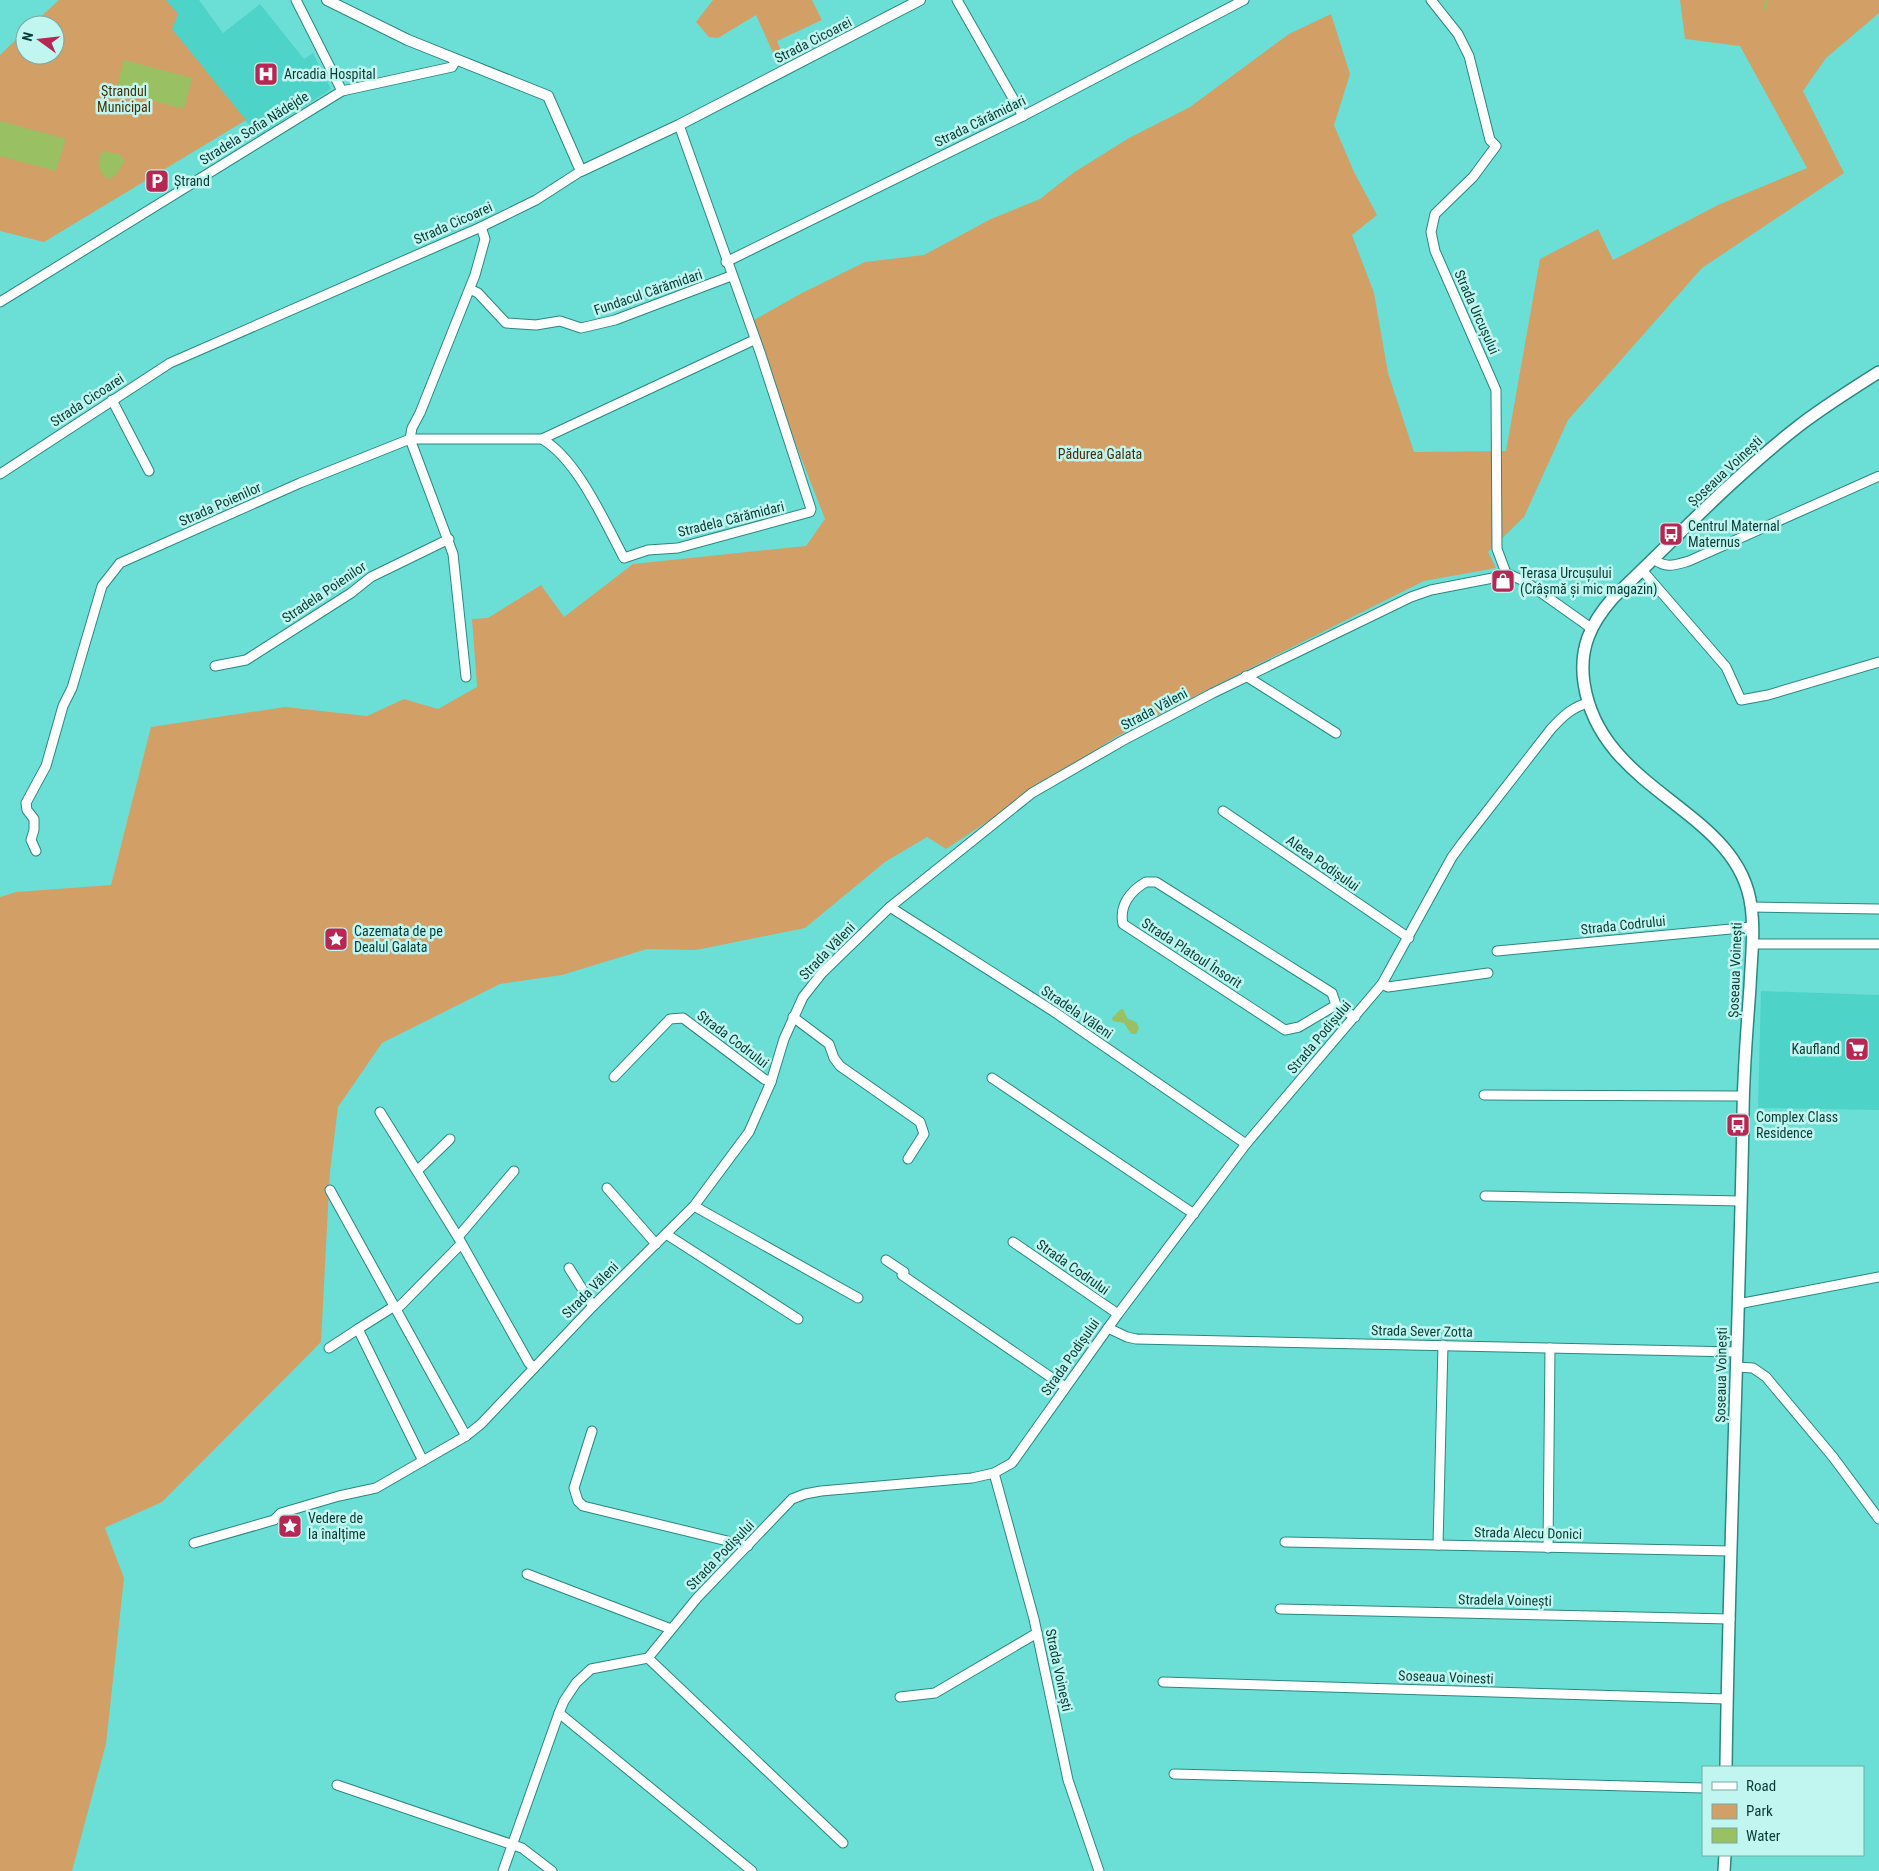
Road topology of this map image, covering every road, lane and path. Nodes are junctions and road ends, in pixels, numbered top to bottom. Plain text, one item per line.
1 (296, 0) edge
2 (327, 0) edge
3 (920, 0) edge
4 (958, 0) edge
5 (1244, 0) edge
6 (1432, 0) edge
7 (456, 60) junction
8 (342, 91) junction
9 (1023, 116) junction
10 (678, 126) junction
11 (581, 171) junction
12 (481, 227) junction
13 (726, 262) junction
14 (731, 276) junction
15 (470, 289) junction
16 (0, 302) edge
17 (754, 340) junction
18 (1879, 372) edge
19 (112, 400) junction
20 (410, 439) junction
21 (542, 439) junction
22 (149, 471) dead end
23 (0, 474) edge
24 (1879, 476) edge
25 (449, 539) junction
26 (1654, 559) junction
27 (1642, 570) junction
28 (1506, 573) junction
29 (1591, 628) junction
30 (1879, 662) edge
31 (215, 666) dead end
32 (1246, 676) junction
33 (466, 677) dead end
34 (1589, 703) junction
35 (1336, 733) dead end
36 (1223, 811) dead end
37 (964, 846) junction
38 (36, 851) dead end
39 (970, 855) dead end
40 (890, 907) junction
41 (1752, 907) junction
42 (1879, 909) edge
43 (1752, 928) junction
44 (1409, 938) junction
45 (1752, 944) junction
46 (1879, 944) edge
47 (1497, 951) dead end
48 (1488, 973) dead end
49 (1382, 984) junction
50 (1336, 1005) junction
51 (793, 1017) junction
52 (1355, 1017) junction
53 (614, 1077) dead end
54 (992, 1078) dead end
55 (771, 1082) junction
56 (1484, 1095) dead end
57 (1743, 1096) junction
58 (380, 1112) dead end
59 (450, 1139) dead end
60 (1246, 1144) junction
61 (908, 1159) dead end
62 (417, 1171) junction
63 (514, 1171) dead end
64 (607, 1188) dead end
65 (330, 1190) dead end
66 (1485, 1196) dead end
67 (1741, 1201) junction
68 (694, 1206) junction
69 (1194, 1214) junction
70 (666, 1234) junction
71 (459, 1240) junction
72 (1013, 1242) dead end
73 (656, 1244) junction
74 (886, 1260) dead end
75 (569, 1268) dead end
76 (1879, 1277) edge
77 (858, 1298) dead end
78 (1738, 1304) junction
79 (593, 1306) junction
80 (396, 1307) junction
81 (1118, 1314) junction
82 (798, 1319) dead end
83 (1108, 1328) junction
84 (358, 1330) junction
85 (1443, 1345) junction
86 (329, 1348) dead end
87 (1550, 1348) junction
88 (1737, 1352) junction
89 (534, 1368) junction
90 (1737, 1368) junction
91 (1065, 1387) junction
92 (592, 1431) dead end
93 (466, 1436) junction
94 (424, 1461) junction
95 (994, 1473) junction
96 (1879, 1519) edge
97 (1285, 1542) dead end
98 (194, 1543) dead end
99 (1438, 1545) junction
100 (748, 1546) junction
101 (1548, 1548) junction
102 (1731, 1550) junction
103 (527, 1574) dead end
104 (1280, 1609) dead end
105 (1730, 1619) junction
106 (671, 1629) junction
107 (1037, 1633) junction
108 (648, 1658) junction
109 (1163, 1682) dead end
110 (900, 1697) dead end
111 (1728, 1699) junction
112 (559, 1713) junction
113 (1726, 1766) edge
114 (1174, 1774) dead end
115 (337, 1785) dead end
116 (1702, 1788) edge
117 (843, 1843) dead end
118 (513, 1845) junction
119 (1725, 1856) edge
120 (503, 1871) edge
121 (552, 1871) edge
122 (752, 1871) edge
123 (1099, 1871) edge
124 (1724, 1871) edge

1 - 8 street
2 - 7 street
3 - 10 street, Strada Cicoarei
4 - 9 street
5 - 9 street, Strada Cărămidari
6 - 28 street, Strada Urcușului
7 - 8 street, Stradela Sofia Nădejde
7 - 11 street
8 - 16 street, Stradela Sofia Nădejde
9 - 13 street, Strada Cărămidari
10 - 11 street, Strada Cicoarei
10 - 13 street, Stradela Cărămidari
11 - 12 street, Strada Cicoarei
12 - 15 street
12 - 19 street, Strada Cicoarei
13 - 14 street, Stradela Cărămidari
14 - 15 street, Fundacul Cărămidari
14 - 17 street, Stradela Cărămidari
15 - 20 street
17 - 21 street
17 - 21 street, Stradela Cărămidari
18 - 26 main road, Șoseaua Voinești
19 - 22 street
19 - 23 street, Strada Cicoarei
20 - 21 street
20 - 25 street
20 - 38 street, Strada Poienilor
24 - 26 street
25 - 31 street, Stradela Poienilor
25 - 33 street
26 - 27 main road, Șoseaua Voinești
27 - 29 main road, Șoseaua Voinești
27 - 30 street
28 - 29 street
28 - 32 street, Strada Văleni
29 - 34 main road, Șoseaua Voinești
32 - 35 street
32 - 37 street, Strada Văleni
34 - 41 main road, Șoseaua Voinești
34 - 44 street, Strada Podișului
36 - 44 street, Aleea Podișului
37 - 39 street
37 - 40 street, Strada Văleni
40 - 51 street, Strada Văleni
40 - 60 street, Stradela Văleni
41 - 42 street
41 - 43 main road, Șoseaua Voinești
43 - 45 main road, Șoseaua Voinești
43 - 47 street, Strada Codrului
44 - 49 street, Strada Podișului
45 - 46 street
45 - 57 main road, Șoseaua Voinești
48 - 49 street
49 - 52 street, Strada Podișului
50 - 50 street, Strada Platoul Însorit
50 - 52 street
51 - 55 street, Strada Văleni
51 - 61 street
52 - 60 street, Strada Podișului
53 - 55 street, Strada Codrului
54 - 69 street
55 - 68 street, Strada Văleni
56 - 57 street
57 - 67 main road, Șoseaua Voinești
58 - 62 street
59 - 62 street
60 - 69 street, Strada Podișului
62 - 71 street
63 - 71 street
64 - 73 street
65 - 80 street
66 - 67 street
67 - 78 main road, Șoseaua Voinești
68 - 70 street, Strada Văleni
68 - 77 street
69 - 81 street, Strada Podișului
70 - 73 street, Strada Văleni
70 - 82 street
71 - 80 street
71 - 89 street
72 - 81 street, Strada Codrului
73 - 79 street, Strada Văleni
74 - 91 street
75 - 79 street
76 - 78 street
78 - 88 main road, Șoseaua Voinești
79 - 89 street, Strada Văleni
80 - 84 street
80 - 93 street
81 - 83 street, Strada Podișului
83 - 85 street, Strada Sever Zotta
83 - 91 street, Strada Podișului
84 - 86 street
84 - 94 street
85 - 87 street, Strada Sever Zotta
85 - 99 street
87 - 88 street, Strada Sever Zotta
87 - 101 street
88 - 90 main road, Șoseaua Voinești
89 - 93 street, Strada Văleni
90 - 96 street
90 - 102 main road, Șoseaua Voinești
91 - 95 street, Strada Podișului
92 - 100 street
93 - 94 street, Strada Văleni
94 - 98 street, Strada Văleni
95 - 100 street, Strada Podișului
95 - 107 street, Strada Voinești
97 - 99 street, Strada Alecu Donici
99 - 101 street, Strada Alecu Donici
100 - 106 street, Strada Podișului
101 - 102 street, Strada Alecu Donici
102 - 105 main road, Șoseaua Voinești
103 - 106 street
104 - 105 street, Stradela Voinești
105 - 111 main road, Șoseaua Voinești
106 - 108 street, Strada Podișului
107 - 110 street
107 - 123 street, Strada Voinești
108 - 112 street
108 - 117 street
109 - 111 street, Soseaua Voinesti
111 - 113 main road, Șoseaua Voinești
112 - 118 street
112 - 122 street
114 - 116 street
115 - 118 street
118 - 120 street
118 - 121 street
119 - 124 main road

